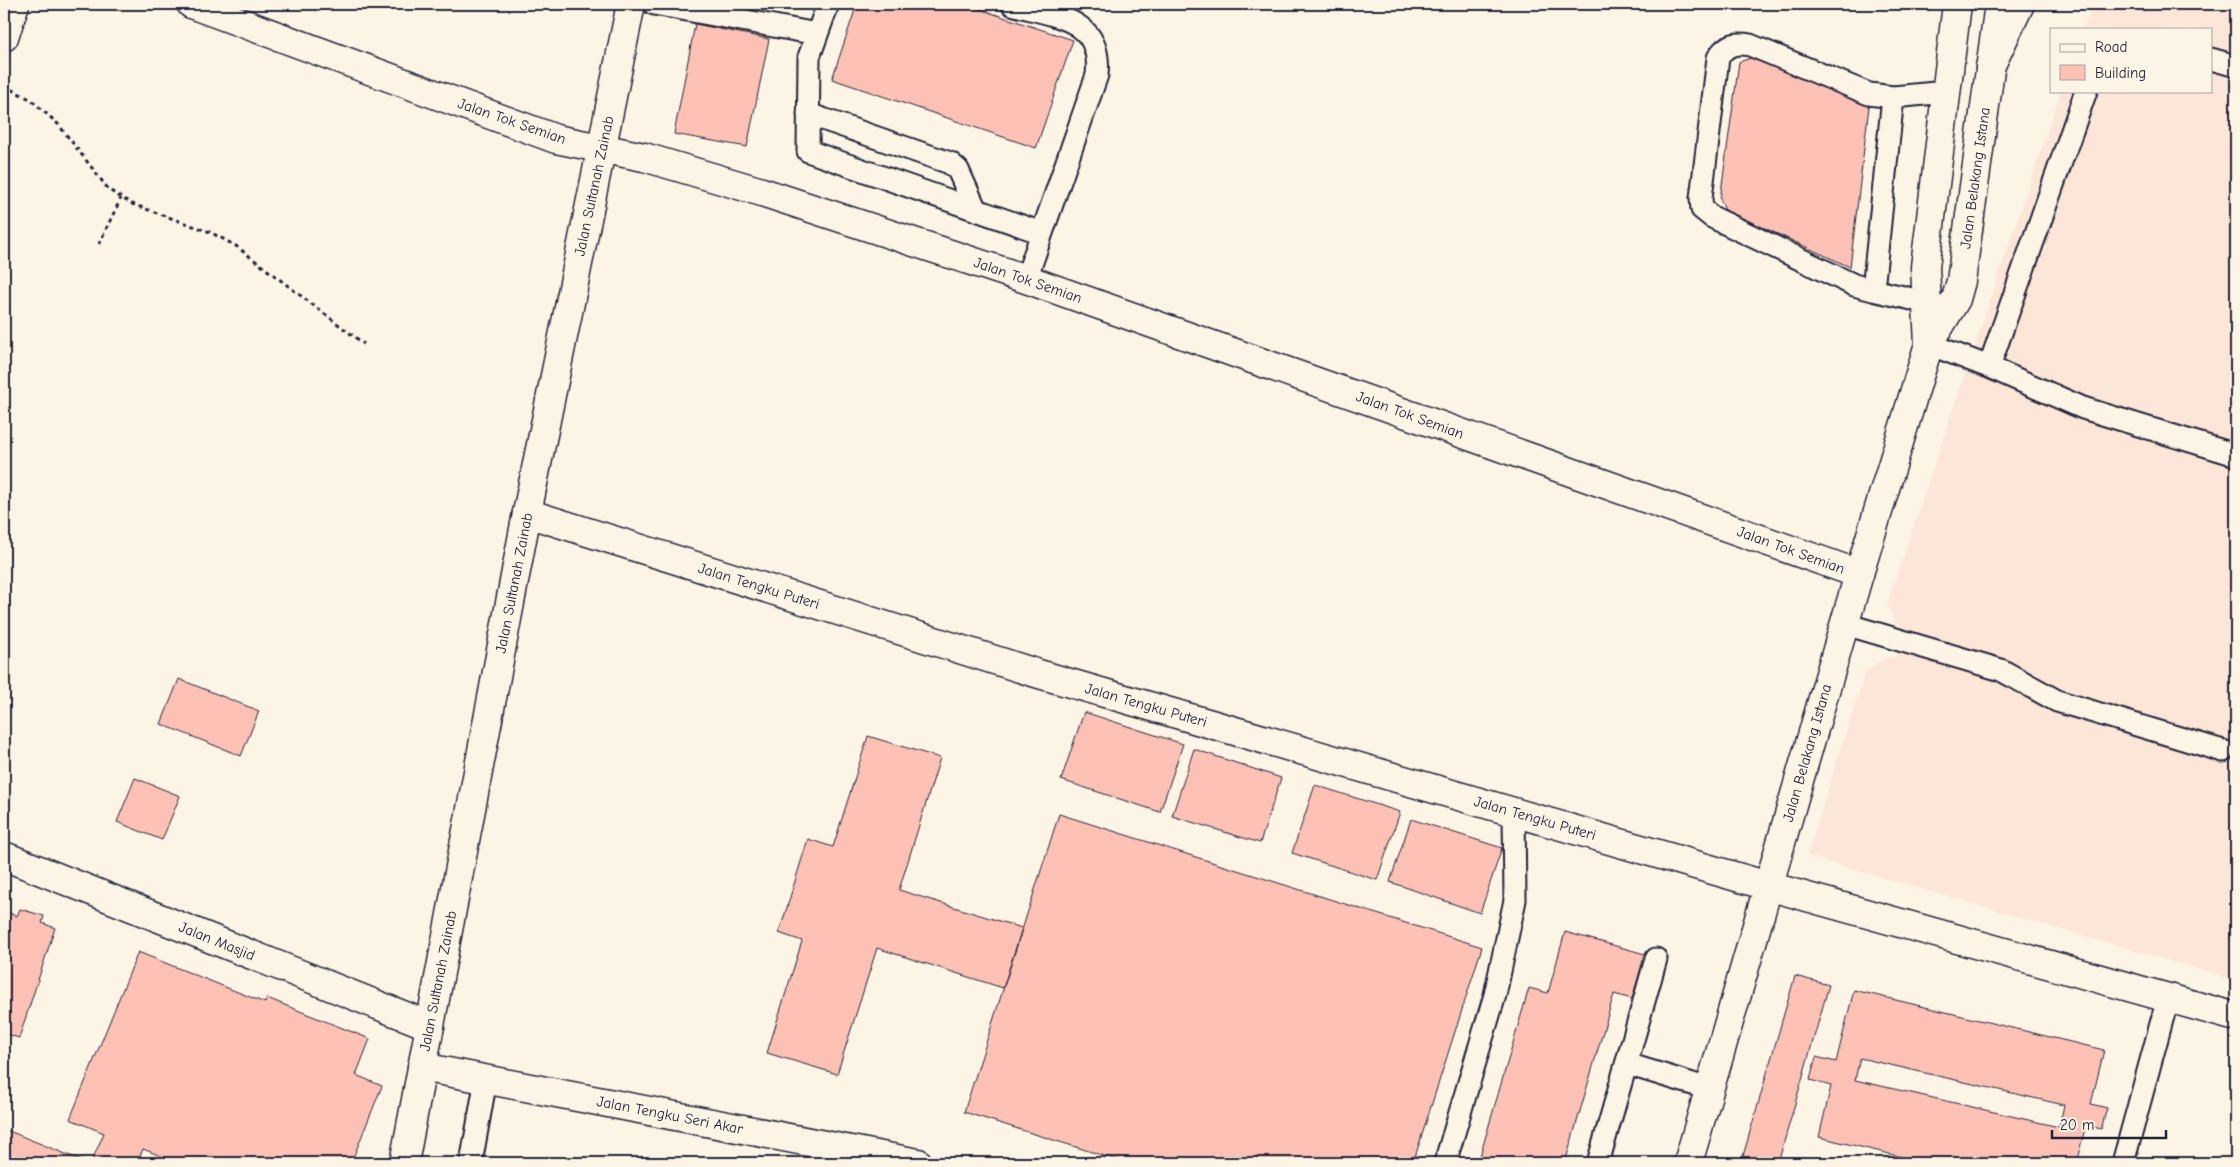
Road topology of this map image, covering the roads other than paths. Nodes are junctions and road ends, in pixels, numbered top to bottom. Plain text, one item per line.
1 (15, 4) edge
2 (191, 4) edge
3 (631, 4) edge
4 (654, 4) edge
5 (828, 4) edge
6 (1012, 4) edge
7 (1957, 4) edge
8 (1999, 4) edge
9 (2020, 4) edge
10 (817, 34) junction
11 (4, 37) edge
12 (2212, 59) edge
13 (2236, 66) edge
14 (1990, 67) junction
15 (1946, 92) junction
16 (2086, 92) edge
17 (1892, 97) junction
18 (808, 114) junction
19 (602, 149) junction
20 (976, 210) junction
21 (1042, 233) junction
22 (1026, 279) junction
23 (1873, 290) junction
24 (1925, 302) junction
25 (1928, 344) junction
26 (1989, 367) junction
27 (2236, 456) edge
28 (527, 513) junction
29 (1859, 574) junction
30 (1844, 624) junction
31 (2223, 750) dead end
32 (1514, 812) junction
33 (4, 856) edge
34 (1768, 886) junction
35 (1656, 959) dead end
36 (2168, 998) junction
37 (2236, 1017) edge
38 (430, 1026) junction
39 (1627, 1064) junction
40 (422, 1067) junction
41 (486, 1079) junction
42 (1709, 1089) junction
43 (880, 1160) edge
44 (404, 1163) edge
45 (471, 1163) edge
46 (918, 1163) edge
47 (1445, 1163) edge
48 (1598, 1163) edge
49 (1688, 1163) edge
50 (2123, 1163) edge

1 - 11 street
2 - 19 street, Jalan Tok Semian
3 - 19 street, Jalan Sultanah Zainab
4 - 10 lane
5 - 10 lane
6 - 21 lane
7 - 15 street, Jalan Belakang Istana
8 - 14 street, Jalan Belakang Istana
9 - 14 street
10 - 18 lane
12 - 13 lane
14 - 25 street, Jalan Belakang Istana
15 - 17 lane
15 - 24 street, Jalan Belakang Istana
16 - 26 lane
17 - 23 lane
17 - 23 lane
18 - 20 lane
18 - 20 lane
19 - 22 street, Jalan Tok Semian
19 - 28 street, Jalan Sultanah Zainab
20 - 21 lane
21 - 22 lane
22 - 29 street, Jalan Tok Semian
23 - 24 lane
24 - 25 street, Jalan Belakang Istana
25 - 26 lane
25 - 29 street, Jalan Belakang Istana
26 - 27 lane
28 - 32 street, Jalan Tengku Puteri
28 - 38 street, Jalan Sultanah Zainab
29 - 30 street, Jalan Belakang Istana
30 - 31 lane
30 - 34 street, Jalan Belakang Istana
32 - 34 street, Jalan Tengku Puteri
32 - 47 lane
33 - 38 street, Jalan Masjid
34 - 36 street, Jalan Tengku Puteri
34 - 42 street, Jalan Belakang Istana
35 - 39 lane
36 - 37 street, Jalan Tengku Puteri
36 - 50 lane
38 - 40 street, Jalan Sultanah Zainab
39 - 42 lane
39 - 48 lane
40 - 41 street, Jalan Tengku Seri Akar
40 - 44 street, Jalan Sultanah Zainab
41 - 43 street, Jalan Tengku Seri Akar
41 - 45 lane
42 - 49 street, Jalan Belakang Istana
43 - 46 street, Jalan Tengku Seri Akar

